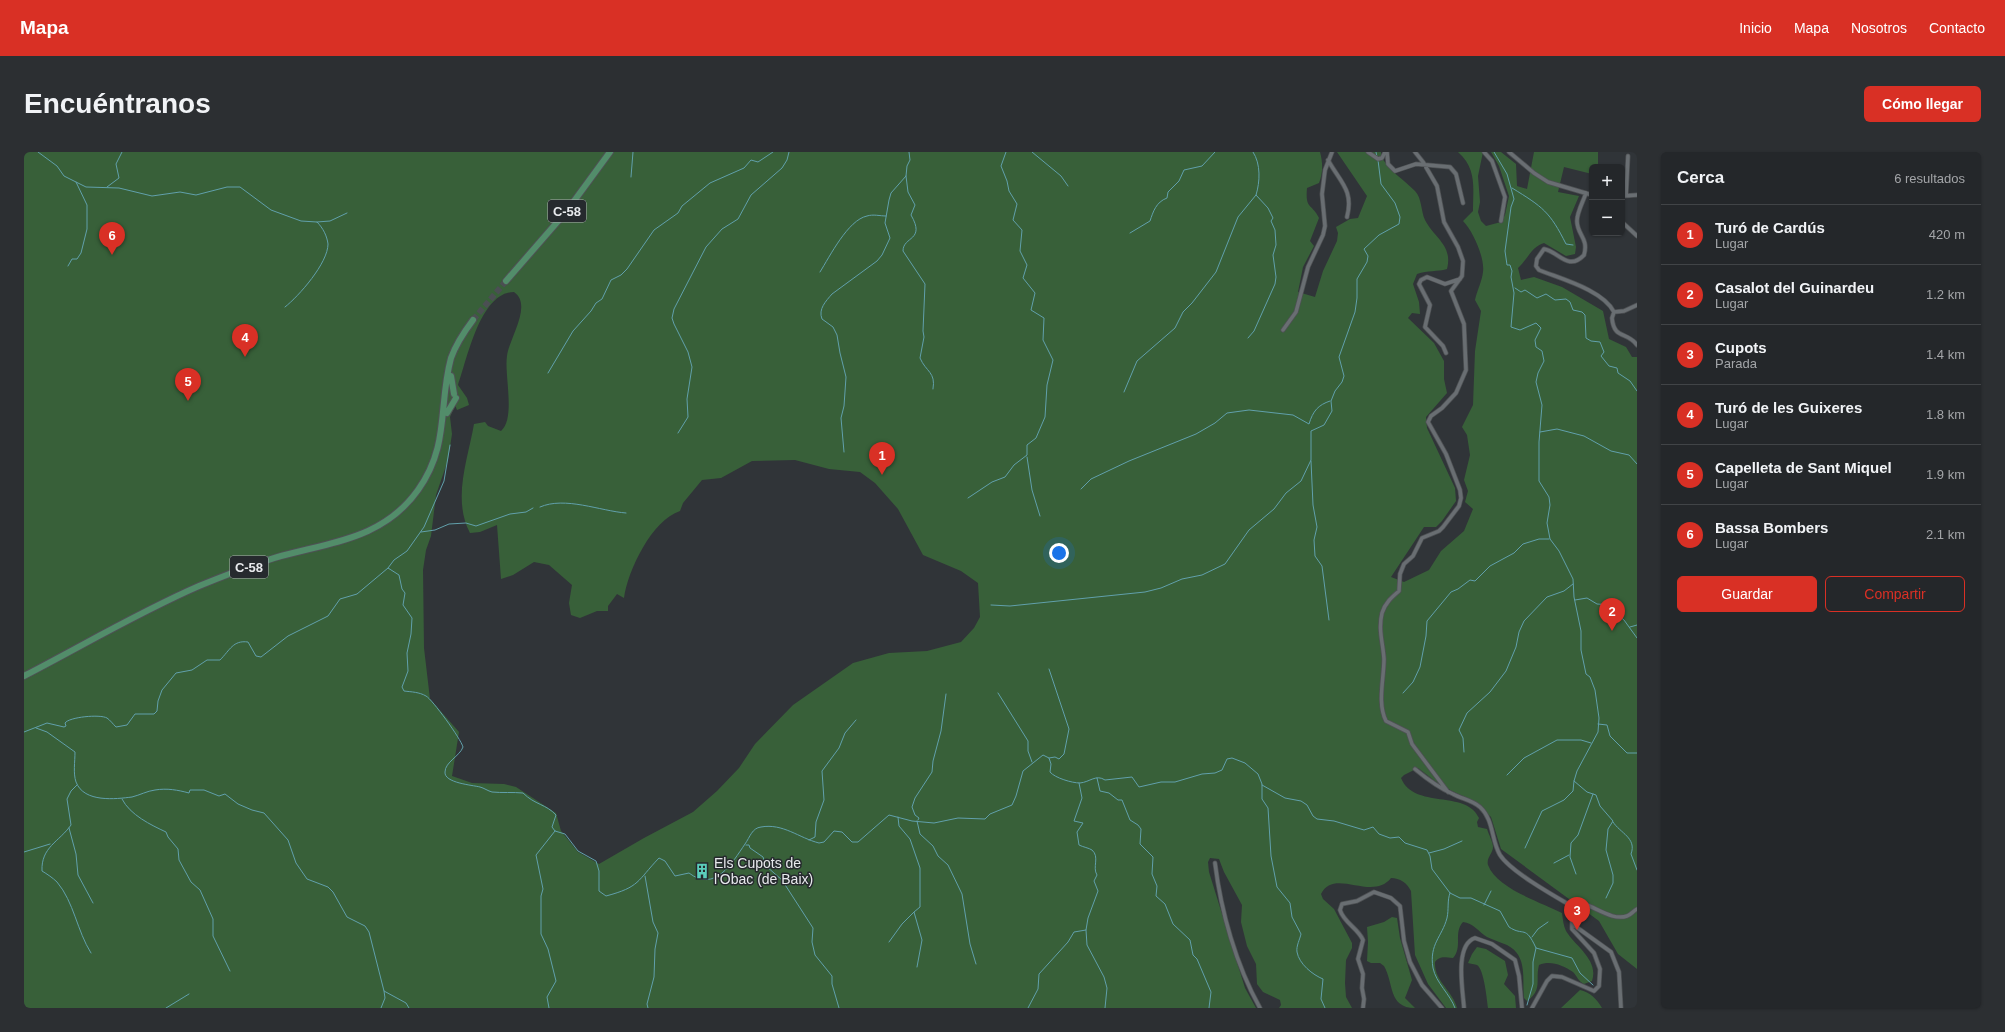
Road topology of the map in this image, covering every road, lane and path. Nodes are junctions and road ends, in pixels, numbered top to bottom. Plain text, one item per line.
1 (607, 152) edge
2 (610, 152) edge
3 (1332, 152) edge
4 (1368, 152) edge
5 (1386, 152) edge
6 (1415, 152) edge
7 (1484, 152) edge
8 (1509, 152) edge
9 (1628, 156) dead end
10 (1328, 160) junction
11 (1425, 165) junction
12 (1625, 186) edge
13 (1586, 193) junction
14 (1589, 194) edge
15 (1637, 195) edge
16 (1625, 196) edge
17 (1463, 203) dead end
18 (1347, 217) dead end
19 (1501, 221) dead end
20 (1625, 225) edge
21 (1637, 236) edge
22 (519, 266) junction
23 (1461, 279) junction
24 (506, 281) tunnel mouth
25 (1637, 305) edge
26 (1614, 312) junction
27 (472, 320) tunnel mouth
28 (466, 329) junction
29 (1283, 330) dead end
30 (1637, 345) edge
31 (1446, 353) dead end
32 (451, 375) junction
33 (446, 391) junction
34 (453, 395) junction
35 (443, 421) junction
36 (24, 678) edge
37 (1415, 769) dead end
38 (1448, 792) junction
39 (1215, 863) dead end
40 (1575, 908) junction
41 (1637, 909) edge
42 (1573, 926) junction
43 (1260, 1008) edge
44 (1364, 1008) edge
45 (1442, 1008) edge
46 (1464, 1008) edge
47 (1522, 1008) edge
48 (1532, 1008) edge
49 (1621, 1008) edge

1 - 22 main road, C-58
2 - 22 main road, C-58
3 - 10 street
4 - 5 street
5 - 11 street
6 - 11 street
7 - 19 street
8 - 13 street
9 - 12 street
10 - 18 street
10 - 29 street
11 - 17 street
11 - 23 street
13 - 14 street
13 - 26 street
15 - 16 street
20 - 21 street
22 - 24 main road, C-58
23 - 31 street
23 - 38 street
25 - 26 street
26 - 30 street
27 - 28 main road, C-58
28 - 32 main road, C-58
28 - 33 main road, C-58
32 - 34 main road, C-58
32 - 34 main road
33 - 34 main road
33 - 35 main road, C-58
34 - 35 main road
34 - 36 main road, C-58
35 - 36 main road, C-58
37 - 38 street
38 - 40 street
39 - 43 street
40 - 41 street
40 - 42 street
42 - 48 street
42 - 49 street
44 - 45 street
46 - 47 street

